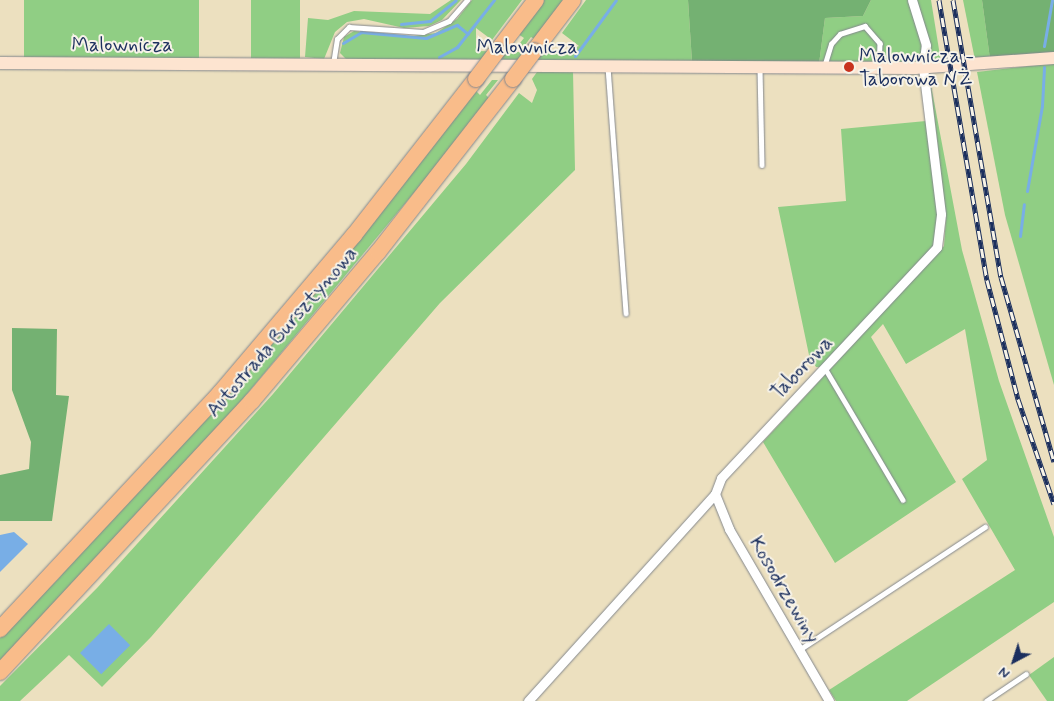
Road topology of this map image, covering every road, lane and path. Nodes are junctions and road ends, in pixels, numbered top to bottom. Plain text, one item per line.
1 (466, 0) edge
2 (536, 0) edge
3 (573, 0) edge
4 (912, 0) edge
5 (1054, 58) edge
6 (0, 63) edge
7 (333, 65) junction
8 (608, 66) junction
9 (760, 66) junction
10 (824, 67) junction
11 (879, 68) junction
12 (923, 68) junction
13 (762, 165) dead end
14 (626, 313) dead end
15 (825, 368) junction
16 (715, 494) junction
17 (903, 500) dead end
18 (985, 527) dead end
19 (0, 629) edge
20 (798, 650) junction
21 (0, 672) edge
22 (1026, 674) dead end
23 (528, 701) edge
24 (829, 701) edge
25 (986, 701) edge

1 - 7 lane
2 - 19 highway, Autostrada Bursztynowa, bridge
3 - 21 highway, Autostrada Bursztynowa, bridge
4 - 12 street, Taborowa
5 - 12 street, Malownicza
6 - 7 street, Malownicza
7 - 8 street, Malownicza
8 - 9 street, Malownicza
8 - 14 lane
9 - 10 street, Malownicza
9 - 13 lane
10 - 11 street, Malownicza
10 - 11 lane
11 - 12 street, Malownicza
12 - 15 street, Taborowa
15 - 16 street, Taborowa
15 - 17 lane
16 - 20 street, Kosodrzewiny
16 - 23 street, Taborowa
18 - 20 lane
20 - 24 street, Kosodrzewiny
22 - 25 lane

